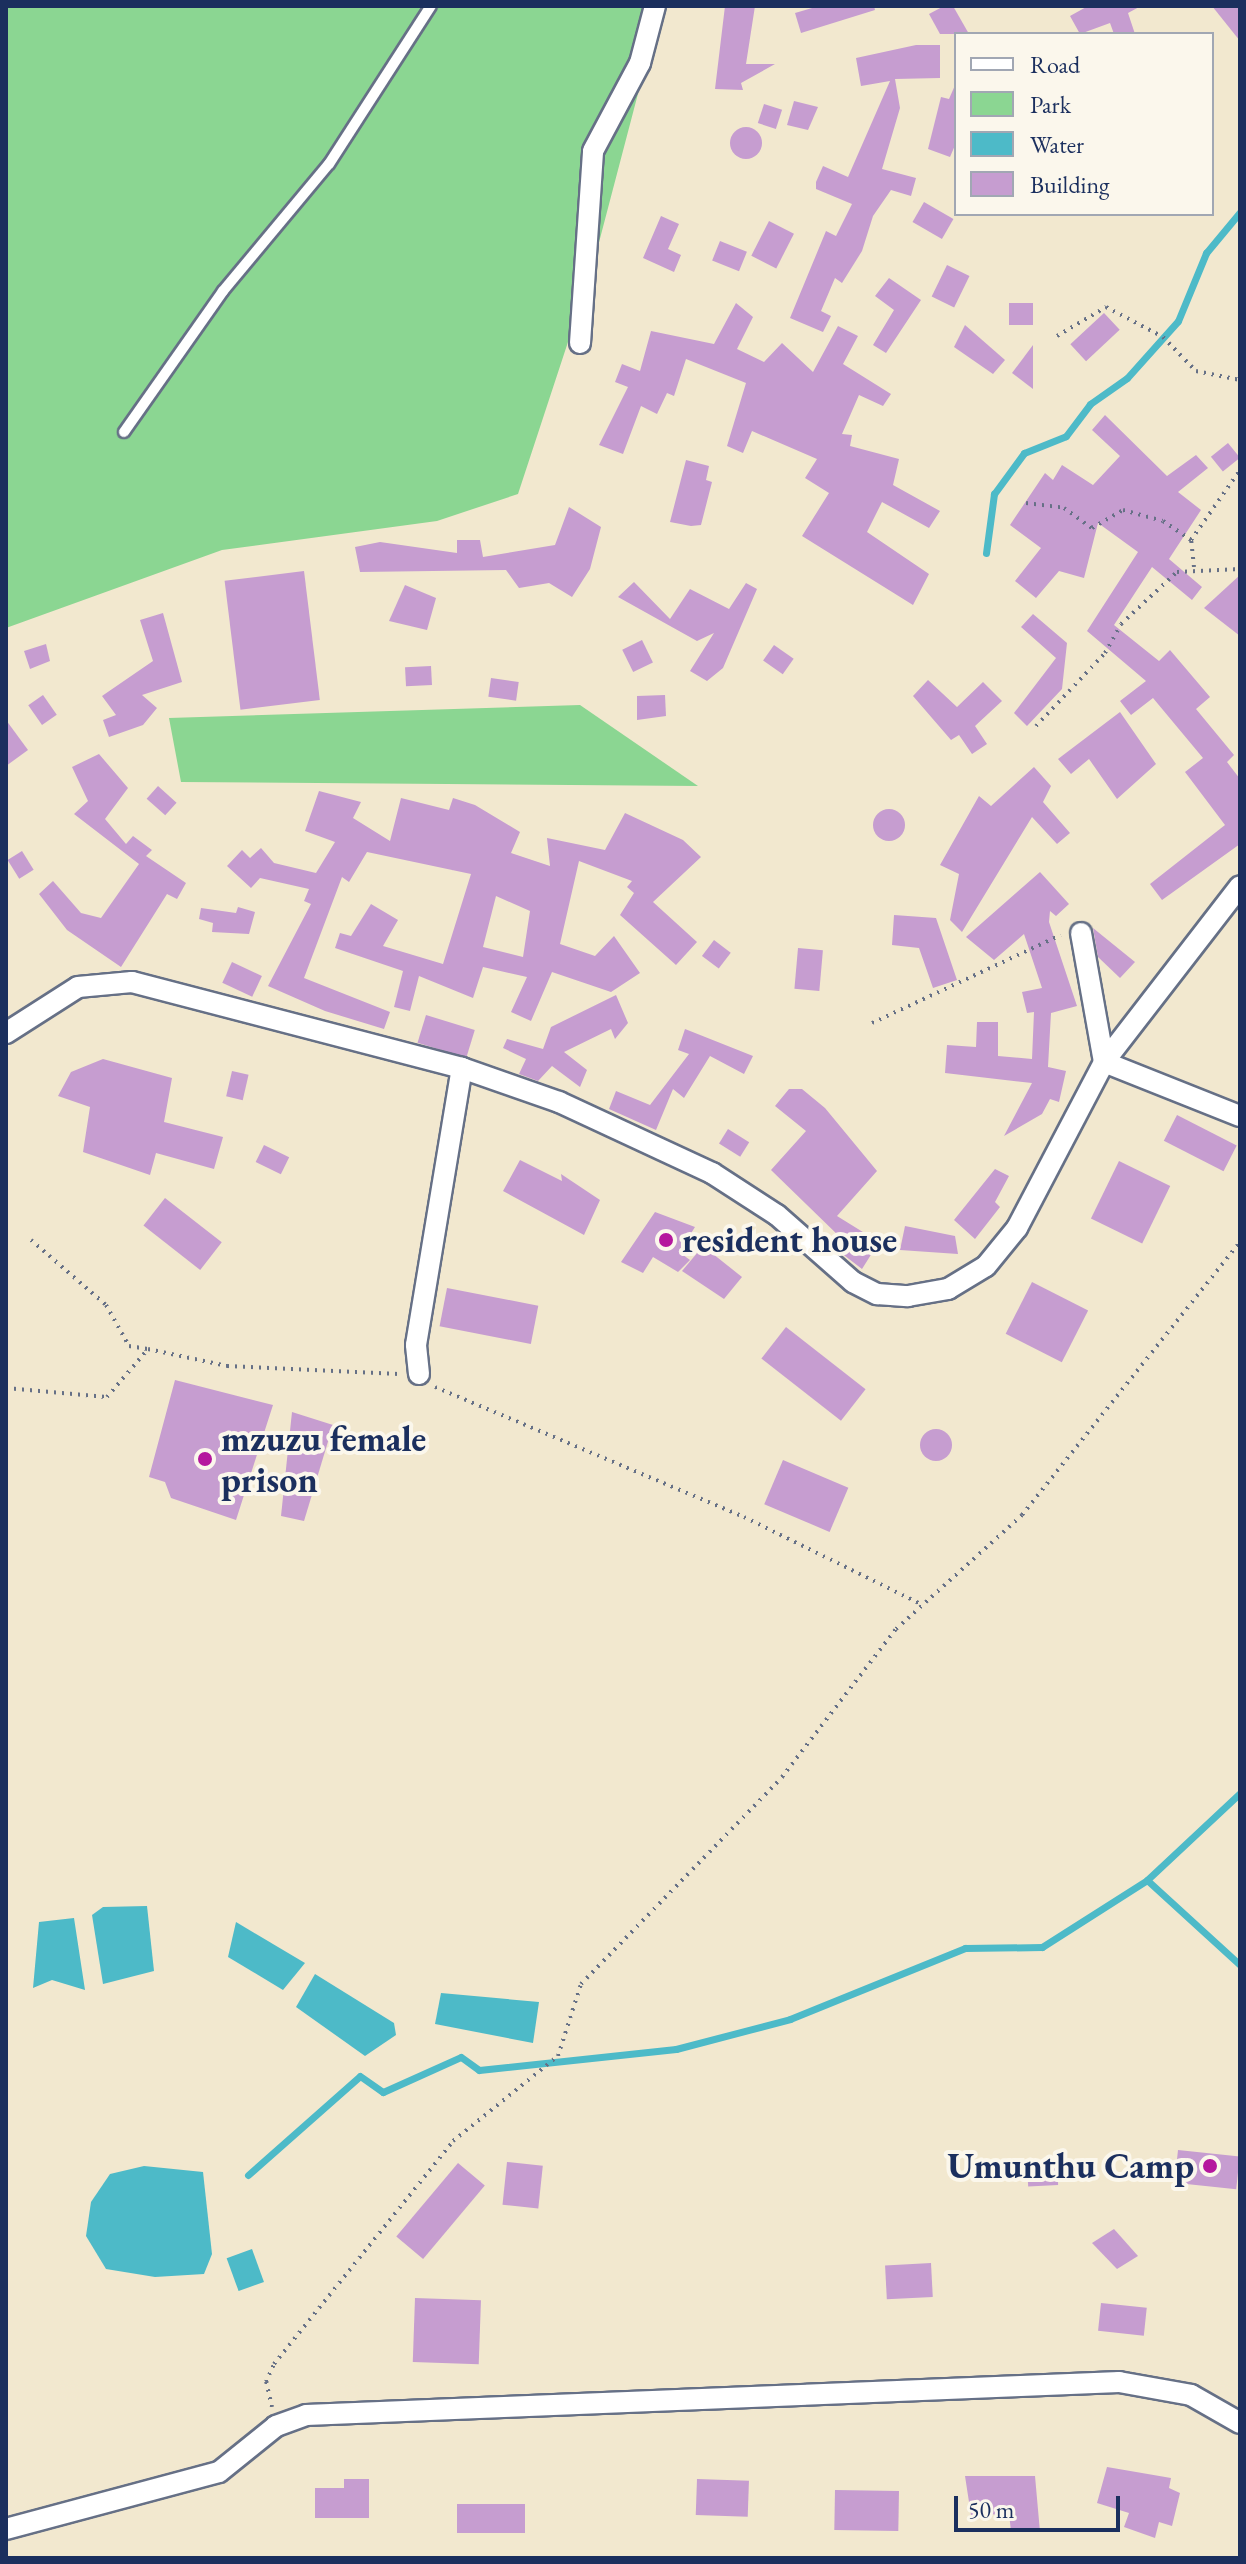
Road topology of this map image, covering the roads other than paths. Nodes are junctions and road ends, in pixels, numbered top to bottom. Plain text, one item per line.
1 (431, 6) edge
2 (655, 6) edge
3 (580, 343) dead end
4 (124, 432) dead end
5 (1237, 894) edge
6 (1081, 933) road end
7 (6, 1033) edge
8 (1104, 1062) junction
9 (462, 1068) junction
10 (1240, 1116) edge
11 (419, 1374) road end
12 (1240, 2423) edge
13 (6, 2529) edge

1 - 4 lane
2 - 3 street
5 - 8 street
6 - 8 street
7 - 9 street
8 - 9 street
8 - 10 street
9 - 11 street
12 - 13 street

